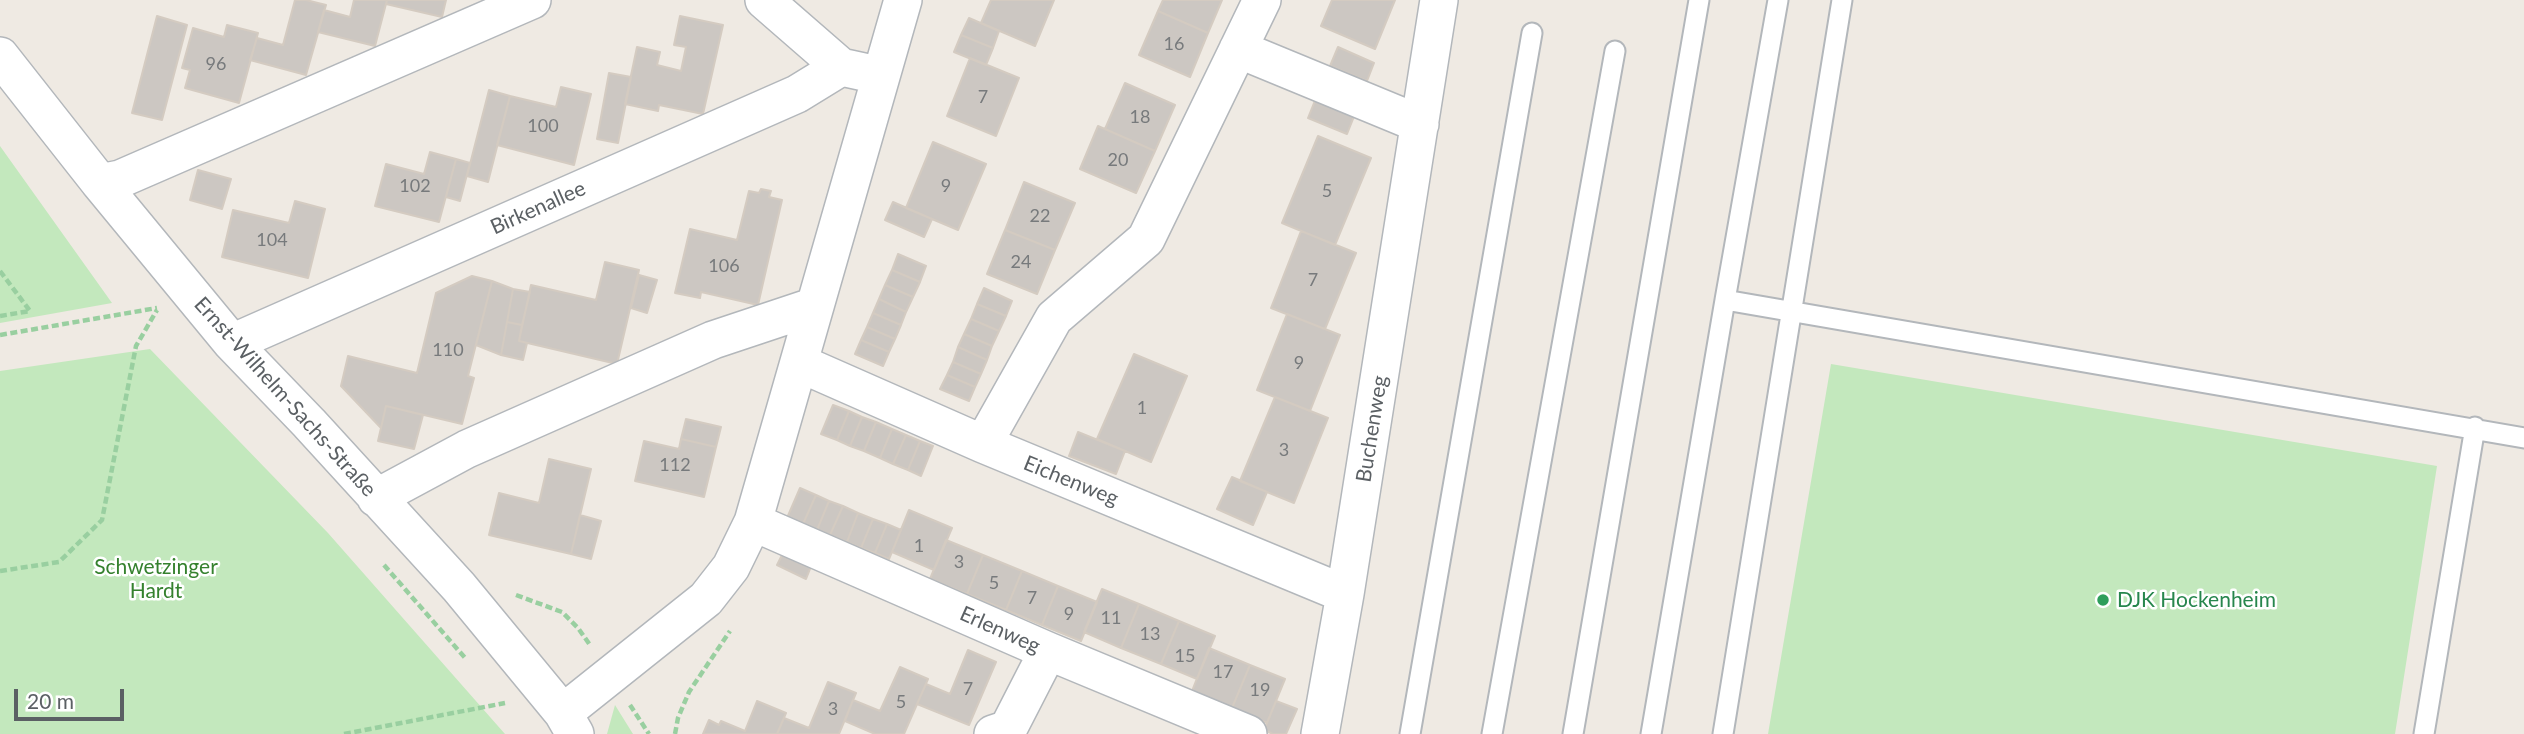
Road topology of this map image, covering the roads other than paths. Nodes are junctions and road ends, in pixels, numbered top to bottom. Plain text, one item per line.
1 (533, 0) edge
2 (764, 0) edge
3 (903, 0) edge
4 (1262, 0) edge
5 (1439, 0) edge
6 (1699, 0) edge
7 (1778, 0) edge
8 (1842, 0) edge
9 (1532, 33) dead end
10 (1238, 49) junction
11 (1615, 51) dead end
12 (0, 55) edge
13 (841, 67) junction
14 (882, 76) junction
15 (1420, 124) junction
16 (100, 183) junction
17 (1725, 300) junction
18 (815, 306) junction
19 (1793, 312) junction
20 (232, 344) junction
21 (799, 363) junction
22 (2475, 427) junction
23 (2524, 438) edge
24 (982, 444) junction
25 (376, 498) junction
26 (753, 522) junction
27 (1345, 594) junction
28 (1048, 651) junction
29 (569, 723) edge
30 (993, 734) edge
31 (1248, 734) edge
32 (1320, 734) edge
33 (1410, 734) edge
34 (1492, 734) edge
35 (1573, 734) edge
36 (1651, 734) edge
37 (1723, 734) edge
38 (2424, 734) edge

1 - 16 street
2 - 13 street
3 - 14 street
4 - 10 street
5 - 15 street, Buchenweg
6 - 35 lane
7 - 17 lane
8 - 19 lane
9 - 33 lane
10 - 15 street
10 - 24 street
11 - 34 lane
12 - 16 street, Ernst-Wilhelm-Sachs-Straße
13 - 14 street
13 - 20 street, Birkenallee
14 - 18 street
15 - 27 street, Buchenweg
16 - 20 street, Ernst-Wilhelm-Sachs-Straße
17 - 19 lane
17 - 36 lane
18 - 21 street
18 - 25 street
19 - 22 lane
19 - 37 lane
20 - 25 street, Ernst-Wilhelm-Sachs-Straße
21 - 24 street, Eichenweg
21 - 26 street
22 - 23 lane
22 - 38 lane
24 - 27 street, Eichenweg
25 - 29 street, Ernst-Wilhelm-Sachs-Straße
26 - 28 street, Erlenweg
26 - 29 street
27 - 32 street, Buchenweg
28 - 30 street
28 - 31 street, Erlenweg

